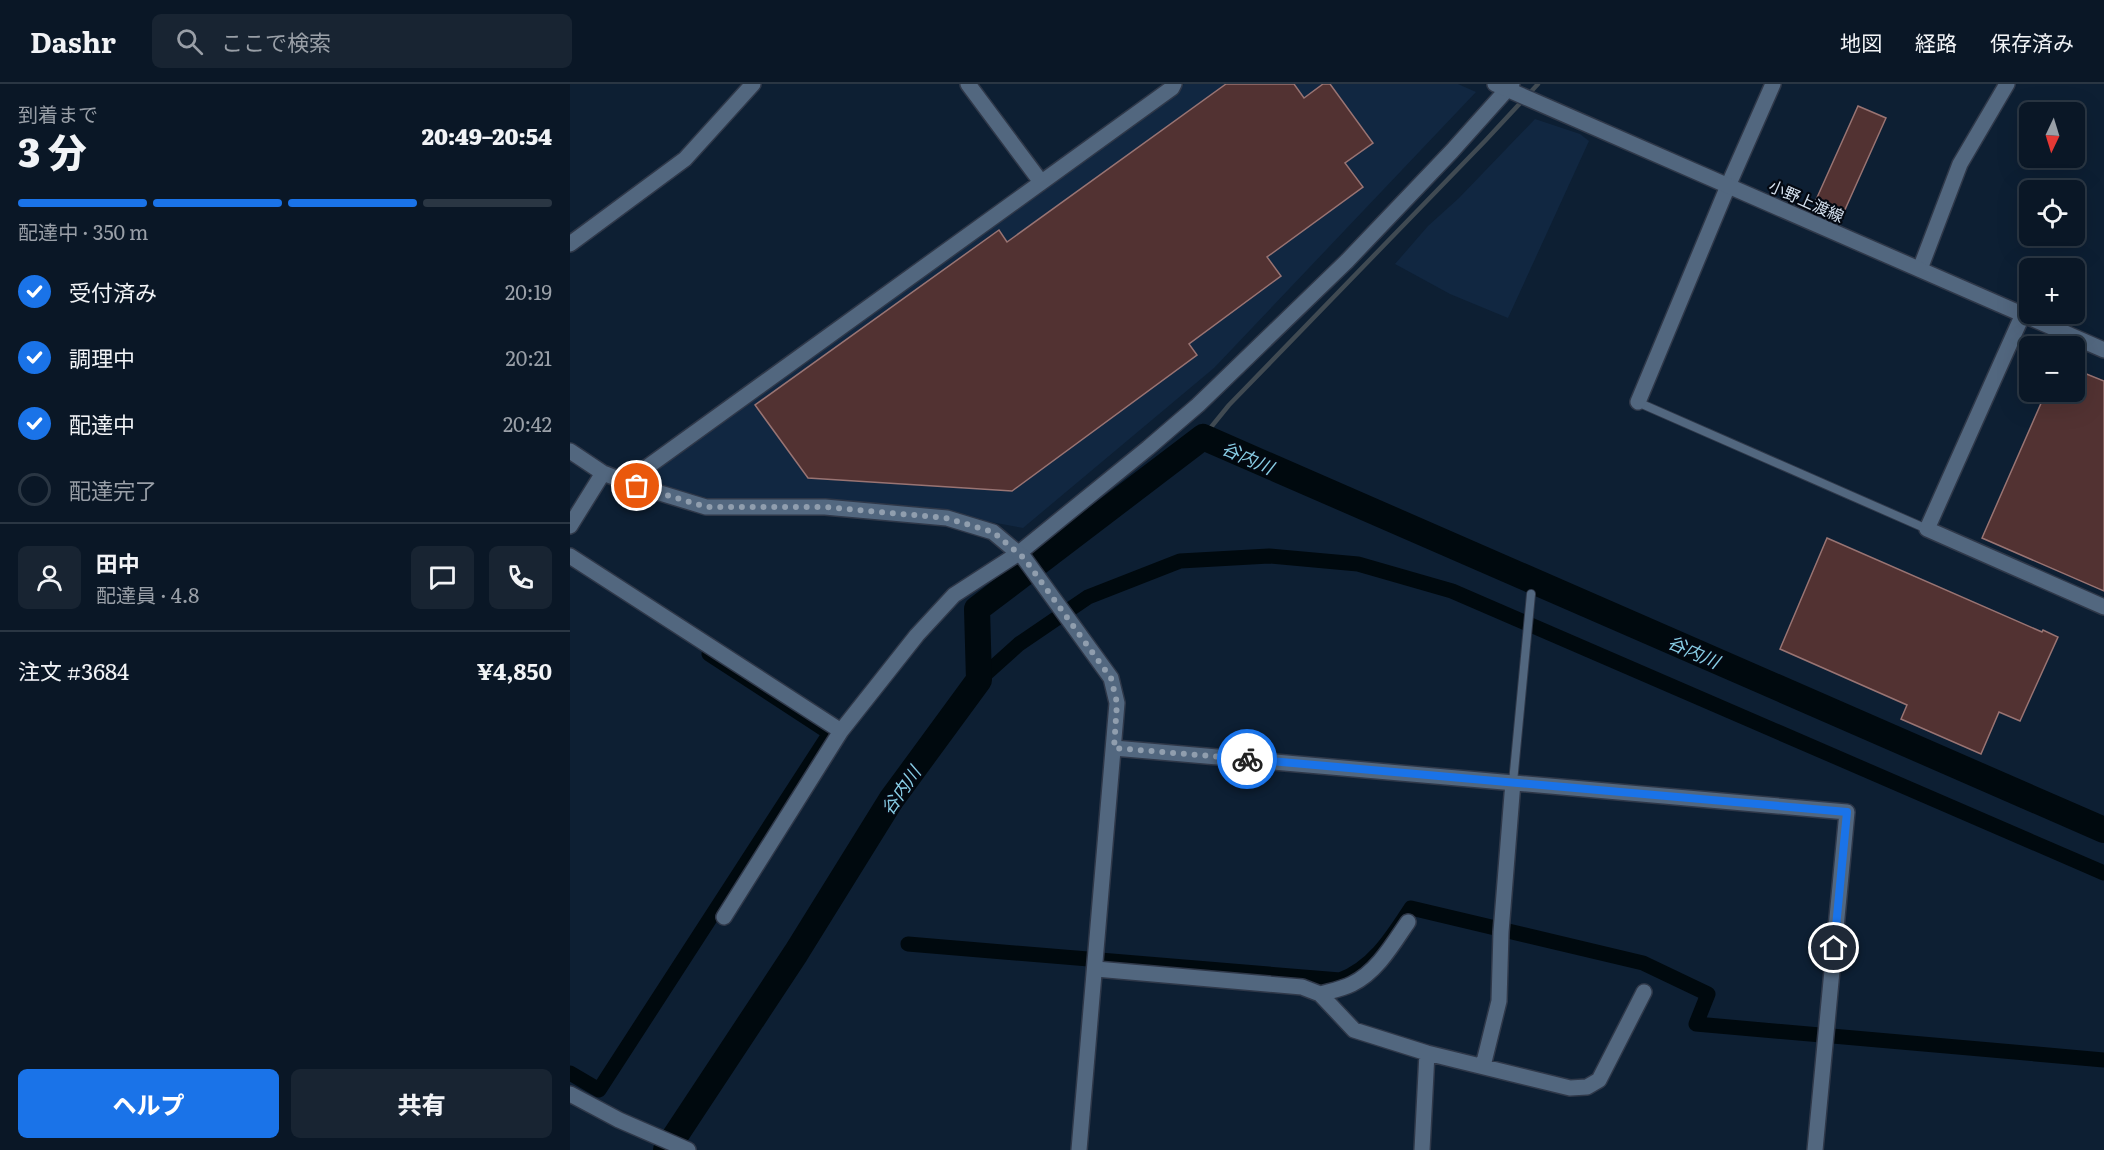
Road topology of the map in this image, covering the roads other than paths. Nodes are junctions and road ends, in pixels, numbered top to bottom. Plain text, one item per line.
1 (753, 84) edge
2 (968, 84) edge
3 (1174, 84) edge
4 (1773, 84) edge
5 (2007, 84) edge
6 (1505, 86) edge
7 (1041, 182) junction
8 (1728, 186) junction
9 (570, 244) edge
10 (1920, 269) junction
11 (2019, 312) edge
12 (2019, 323) edge
13 (2046, 324) edge
14 (2104, 350) edge
15 (1636, 401) joint
16 (570, 451) edge
17 (603, 473) junction
18 (637, 486) junction
19 (570, 526) edge
20 (1927, 529) junction
21 (1022, 555) junction
22 (570, 556) edge
23 (1531, 594) dead end
24 (2104, 607) edge
25 (841, 731) junction
26 (1114, 748) junction
27 (1513, 782) junction
28 (724, 917) dead end
29 (1408, 922) dead end
30 (1096, 969) junction
31 (1644, 992) dead end
32 (1320, 994) junction
33 (1428, 1053) junction
34 (1483, 1066) junction
35 (570, 1094) edge
36 (688, 1150) edge
37 (1079, 1150) edge
38 (1422, 1150) edge
39 (1815, 1150) edge

1 - 9 street
2 - 7 street
3 - 7 street
4 - 8 street
5 - 10 street
6 - 8 street, 小野上渡線
6 - 21 street
7 - 18 street
8 - 10 street, 小野上渡線
8 - 15 street
10 - 11 street, 小野上渡線
12 - 20 street
13 - 14 street, 小野上渡線
15 - 20 lane
16 - 17 street
17 - 18 street
17 - 19 street
18 - 21 street
20 - 24 street
21 - 25 street
21 - 26 street
22 - 25 street
23 - 27 lane
25 - 28 street
26 - 27 street
26 - 30 street
27 - 34 street
27 - 39 street
29 - 32 street
30 - 32 street
30 - 37 street
31 - 34 street
32 - 33 street
33 - 34 street
33 - 38 street
35 - 36 street

